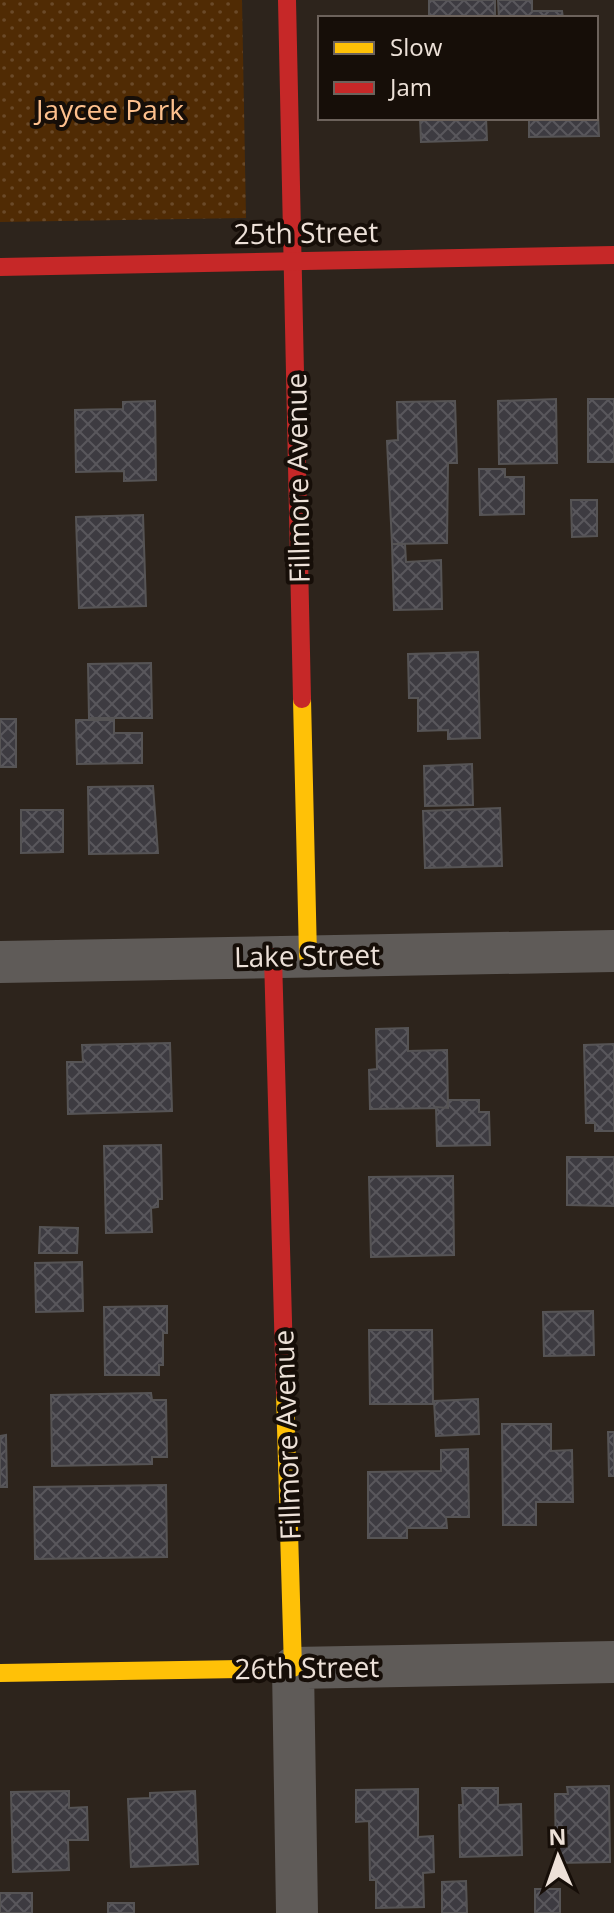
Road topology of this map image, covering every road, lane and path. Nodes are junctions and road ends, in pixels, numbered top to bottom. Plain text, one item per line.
1 (287, 0) edge
2 (614, 255) edge
3 (293, 261) junction
4 (0, 267) edge
5 (614, 951) edge
6 (291, 956) junction
7 (0, 962) edge
8 (614, 1662) edge
9 (293, 1668) junction
10 (0, 1673) edge
11 (297, 1913) edge

1 - 3 street, Fillmore Avenue
2 - 3 street, 25th Street
3 - 4 street, 25th Street
3 - 6 street, Fillmore Avenue
5 - 6 street, Lake Street
6 - 7 street, Lake Street
6 - 9 street, Fillmore Avenue
8 - 9 street, 26th Street
9 - 10 street, 26th Street
9 - 11 street, Fillmore Avenue

